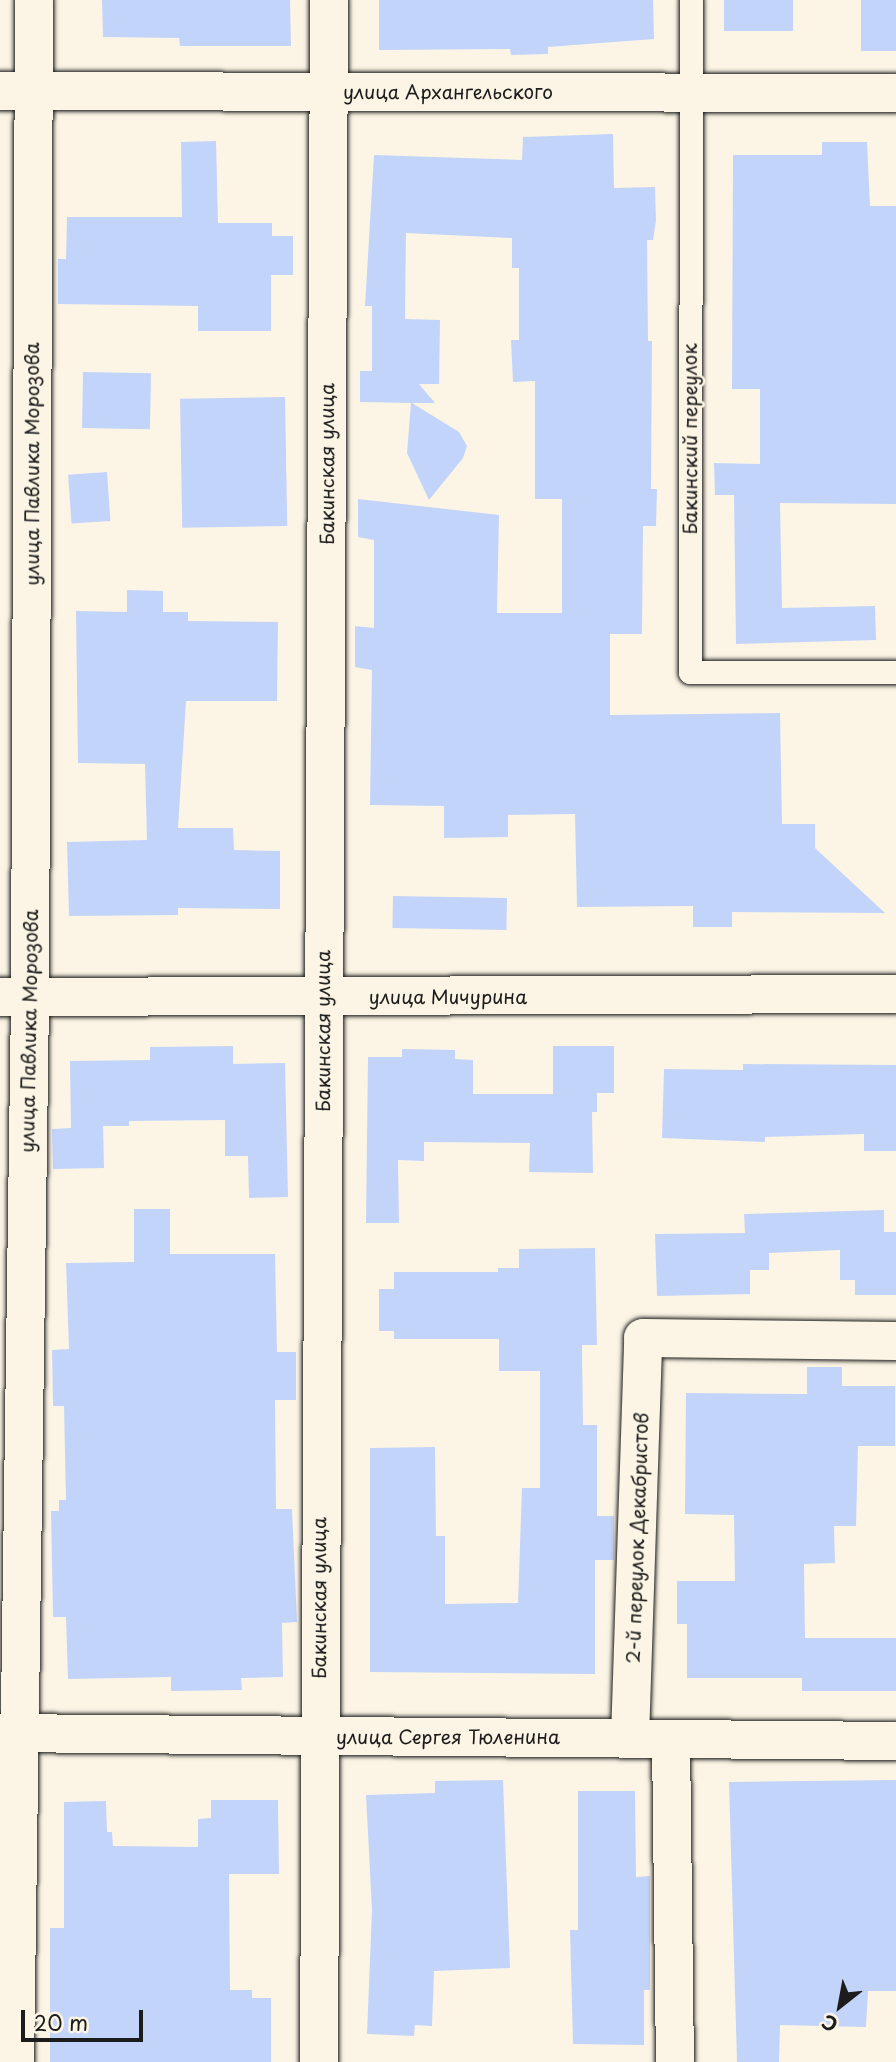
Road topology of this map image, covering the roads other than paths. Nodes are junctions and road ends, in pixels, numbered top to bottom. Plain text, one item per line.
1 (34, 0) edge
2 (329, 0) edge
3 (691, 0) edge
4 (17, 91) edge
5 (331, 92) junction
6 (691, 92) junction
7 (896, 93) edge
8 (896, 672) edge
9 (896, 994) edge
10 (15, 997) edge
11 (323, 999) junction
12 (896, 1341) edge
13 (8, 1733) edge
14 (318, 1736) junction
15 (630, 1738) junction
16 (671, 1739) junction
17 (896, 1741) edge
18 (15, 2062) edge
19 (319, 2062) edge
20 (675, 2062) edge

1 - 4 street, улица Павлика Морозова
2 - 5 street, Бакинская улица
3 - 6 lane, Бакинский переулок
4 - 5 street, улица Архангельского
4 - 10 street, улица Павлика Морозова
5 - 6 street, улица Архангельского
5 - 11 street, Бакинская улица
6 - 7 street, улица Архангельского
6 - 8 lane, Бакинский переулок
9 - 11 street, улица Мичурина
10 - 11 street, улица Мичурина
10 - 13 street, улица Павлика Морозова
11 - 14 street, Бакинская улица
12 - 15 street, 2-й переулок Декабристов
13 - 14 street, улица Сергея Тюленина
13 - 18 street, улица Павлика Морозова
14 - 15 street, улица Сергея Тюленина
14 - 19 street, Бакинская улица
15 - 16 street, улица Сергея Тюленина
16 - 17 street, улица Сергея Тюленина
16 - 20 street

